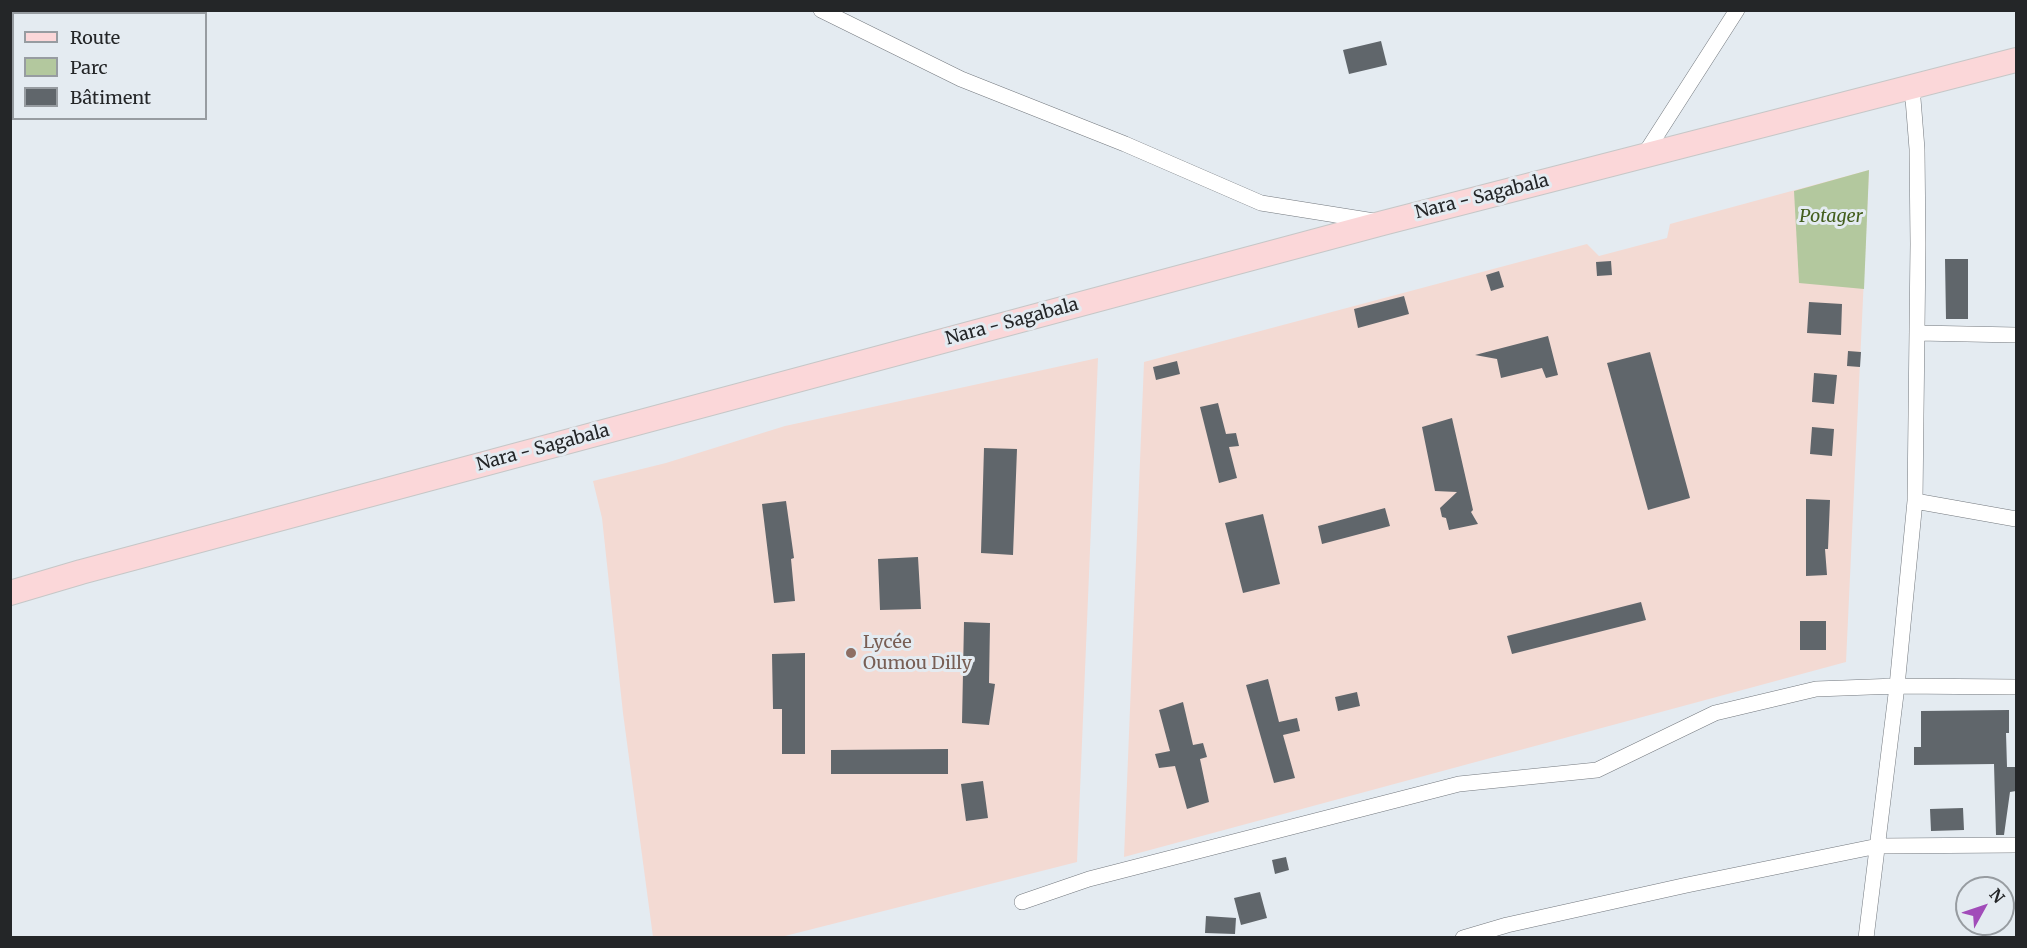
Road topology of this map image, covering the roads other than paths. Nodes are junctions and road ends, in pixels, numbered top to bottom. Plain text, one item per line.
1 (821, 10) edge
2 (1737, 10) edge
3 (2016, 60) edge
4 (1912, 86) junction
5 (1644, 155) junction
6 (1383, 222) junction
7 (1918, 333) junction
8 (2016, 335) edge
9 (1915, 501) junction
10 (2016, 519) edge
11 (10, 593) edge
12 (1897, 687) junction
13 (2016, 687) edge
14 (2016, 845) edge
15 (1878, 846) junction
16 (1022, 902) dead end
17 (1462, 938) edge
18 (1866, 938) edge

1 - 6 street
2 - 5 street
3 - 4 main road, Nara - Sagabala
4 - 5 main road, Nara - Sagabala
4 - 7 street
5 - 6 main road, Nara - Sagabala
6 - 11 main road, Nara - Sagabala
7 - 8 street
7 - 9 street
9 - 10 street
9 - 12 street
12 - 13 street
12 - 15 street
12 - 16 street
14 - 15 street
15 - 17 street
15 - 18 street

